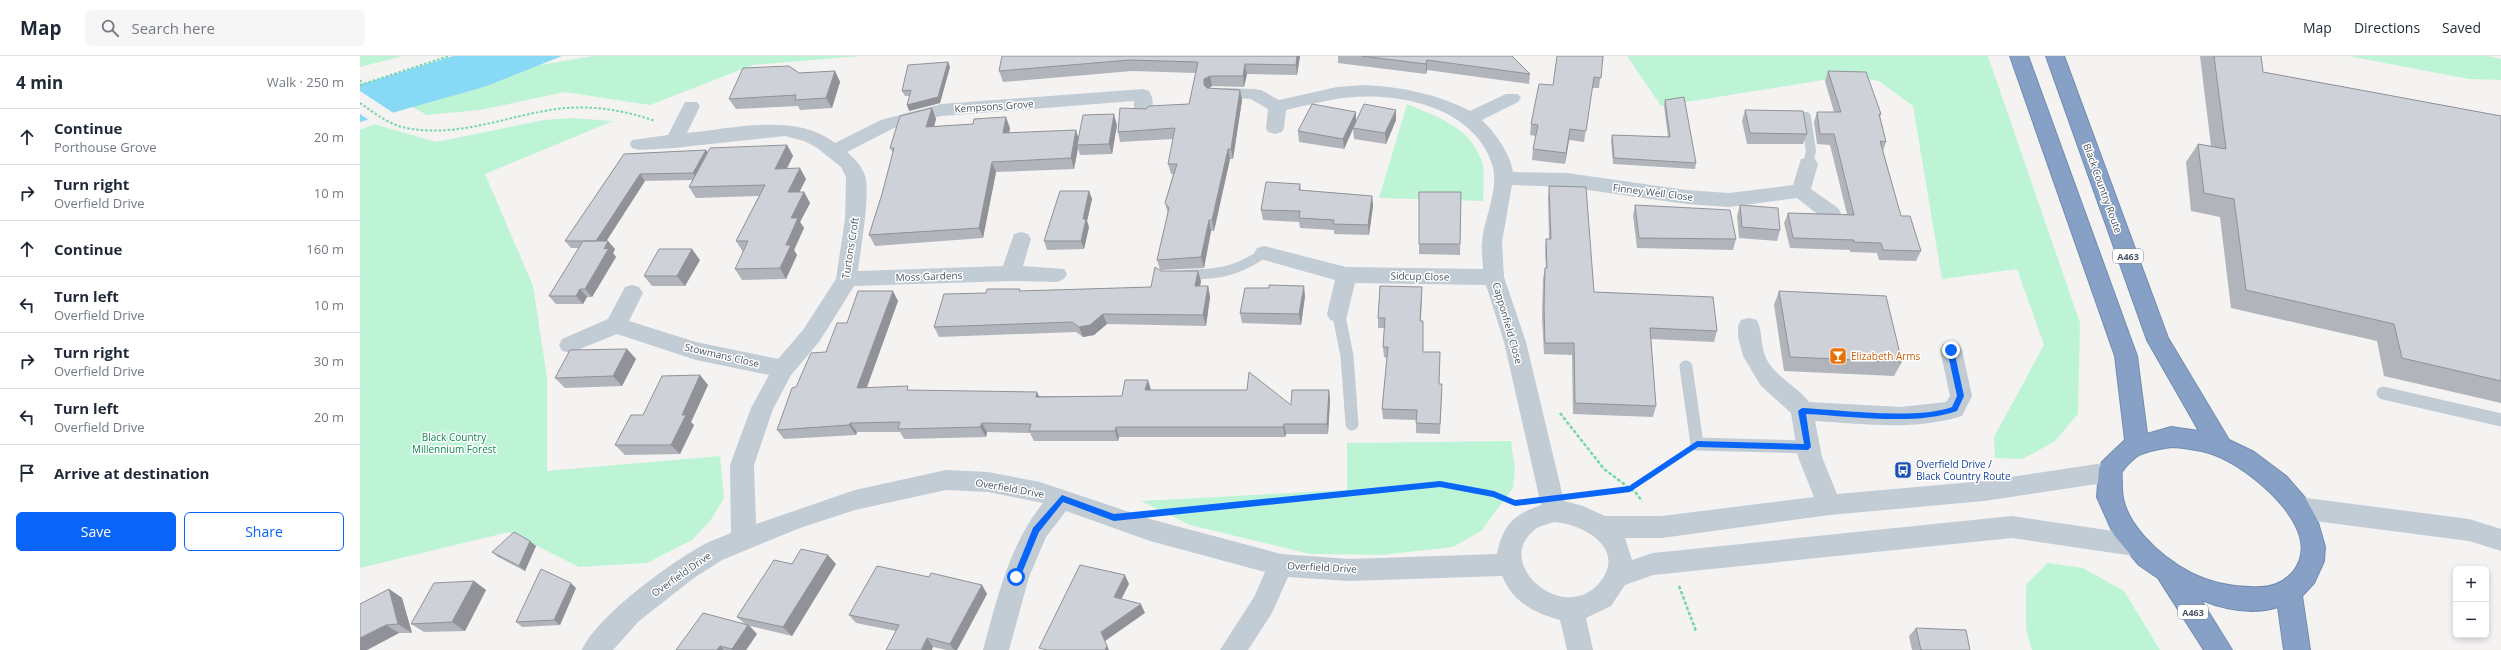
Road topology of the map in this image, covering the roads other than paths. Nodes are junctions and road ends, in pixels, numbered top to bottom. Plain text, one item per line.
1 (2019, 56) edge
2 (2055, 56) edge
3 (1212, 93) edge
4 (1255, 94) joint
5 (1512, 98) dead end
6 (691, 106) dead end
7 (1277, 106) junction
8 (1143, 114) edge
9 (1806, 117) edge
10 (1470, 119) junction
11 (1275, 128) dead end
12 (677, 136) junction
13 (639, 144) dead end
14 (833, 151) junction
15 (1808, 164) joint
16 (1504, 178) junction
17 (1801, 191) junction
18 (1831, 213) edge
19 (1021, 239) dead end
20 (1264, 253) joint
21 (1012, 273) junction
22 (1057, 274) dead end
23 (1172, 275) edge
24 (1346, 275) junction
25 (1494, 277) junction
26 (846, 279) junction
27 (632, 293) dead end
28 (1338, 314) joint
29 (616, 325) junction
30 (1749, 326) dead end
31 (570, 345) dead end
32 (1951, 350) dead end
33 (1686, 367) dead end
34 (783, 369) junction
35 (2383, 393) dead end
36 (1802, 411) junction
37 (2501, 420) edge
38 (1352, 424) dead end
39 (2137, 444) junction
40 (2220, 446) junction
41 (1808, 447) junction
42 (2110, 472) junction
43 (1062, 498) junction
44 (1553, 504) junction
45 (1830, 505) junction
46 (2299, 508) junction
47 (1603, 527) junction
48 (744, 538) junction
49 (2501, 540) edge
50 (2134, 545) junction
51 (1281, 564) junction
52 (1510, 565) junction
53 (2168, 574) junction
54 (1618, 577) junction
55 (2288, 591) junction
56 (1571, 609) junction
57 (595, 650) edge
58 (996, 650) edge
59 (1233, 650) edge
60 (1580, 650) edge
61 (2219, 650) edge
62 (2297, 650) edge

1 - 39 highway
2 - 40 highway, Black Country Route / A463
3 - 4 lane
4 - 7 street
5 - 10 street
6 - 12 street
7 - 10 street, Capponfield Close
7 - 11 street
8 - 14 street, Kempsons Grove
9 - 15 lane
10 - 16 street, Capponfield Close
12 - 13 street, Turtons Croft
12 - 14 street, Turtons Croft
14 - 26 street, Turtons Croft
15 - 17 street
16 - 17 street, Finney Well Close
16 - 25 street, Capponfield Close
17 - 18 street
19 - 21 street
20 - 23 lane
20 - 24 street, Sidcup Close
21 - 22 street, Moss Gardens
21 - 26 street, Moss Gardens
24 - 25 street, Sidcup Close
24 - 28 street
25 - 44 street, Capponfield Close
26 - 34 street, Turtons Croft
27 - 29 street
28 - 38 lane
29 - 31 street
29 - 34 street, Stowmans Close
30 - 36 street
32 - 36 street
33 - 41 lane
34 - 48 street, Turtons Croft
35 - 37 lane
36 - 41 street
39 - 40 highway
39 - 42 highway
40 - 46 highway
41 - 45 street
42 - 45 street
42 - 50 highway
43 - 48 street, Overfield Drive
43 - 51 street, Overfield Drive
43 - 58 street
44 - 47 street
44 - 52 street
45 - 47 street
46 - 49 street
46 - 55 highway
47 - 54 street
48 - 57 street, Overfield Drive
50 - 53 highway
50 - 54 street
51 - 52 street, Overfield Drive
51 - 59 street
52 - 56 street
53 - 55 highway
53 - 61 highway, A463
54 - 56 street
55 - 62 highway
56 - 60 street

